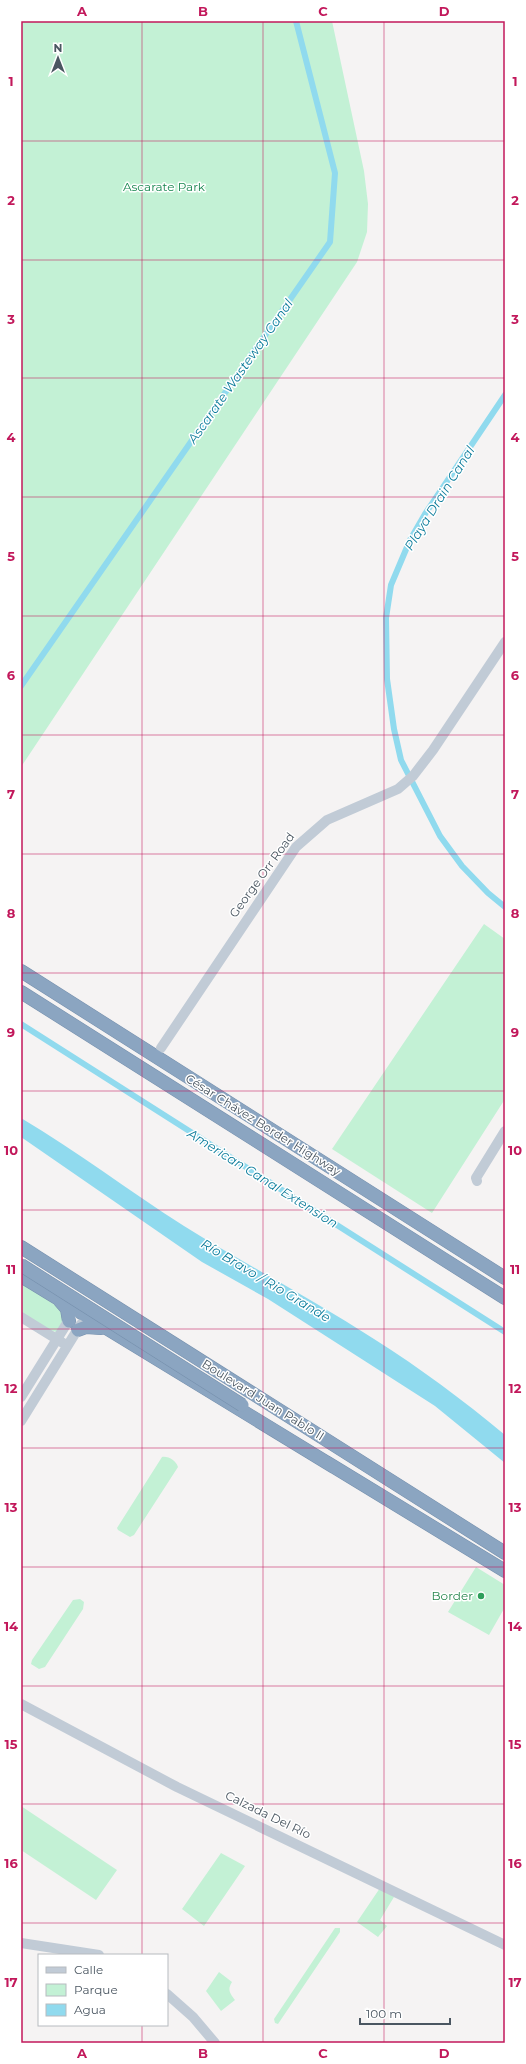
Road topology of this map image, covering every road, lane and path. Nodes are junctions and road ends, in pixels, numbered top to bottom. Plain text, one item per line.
1 (505, 642) edge
2 (21, 971) edge
3 (21, 992) edge
4 (161, 1048) dead end
5 (505, 1131) edge
6 (478, 1181) dead end
7 (21, 1247) edge
8 (21, 1257) edge
9 (21, 1265) edge
10 (21, 1276) edge
11 (505, 1278) edge
12 (505, 1298) edge
13 (21, 1317) edge
14 (79, 1317) junction
15 (165, 1339) junction
16 (58, 1340) junction
17 (68, 1347) junction
18 (21, 1397) edge
19 (21, 1421) edge
20 (334, 1467) junction
21 (505, 1553) edge
22 (505, 1570) edge
23 (21, 1704) edge
24 (21, 1943) edge
25 (505, 1945) edge
26 (92, 1954) edge
27 (168, 1995) edge
28 (215, 2043) edge

1 - 4 street, George Orr Road
2 - 11 highway, César Chávez Border Highway
3 - 12 highway, César Chávez Border Highway
5 - 6 street
7 - 15 highway, Boulevard Juan Pablo II
8 - 14 highway
9 - 20 highway, Boulevard Juan Pablo II, bridge
10 - 14 highway
13 - 16 street
14 - 15 highway
14 - 16 street
14 - 17 street
14 - 20 highway
15 - 21 highway, Boulevard Juan Pablo II
16 - 17 street
16 - 18 street
17 - 19 street
20 - 22 highway, Boulevard Juan Pablo II
23 - 25 street, Calzada Del Río
24 - 26 street
27 - 28 street

